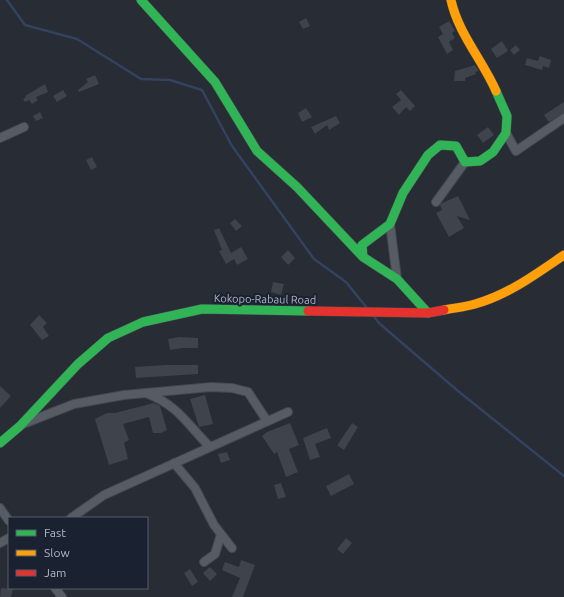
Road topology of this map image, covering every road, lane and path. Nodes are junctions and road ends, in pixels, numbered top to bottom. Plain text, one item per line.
1 (141, 0) edge
2 (450, 0) edge
3 (564, 118) edge
4 (24, 127) dead end
5 (506, 133) junction
6 (0, 138) edge
7 (465, 162) junction
8 (436, 202) dead end
9 (390, 224) junction
10 (564, 255) edge
11 (363, 257) junction
12 (397, 279) junction
13 (428, 313) junction
14 (146, 393) junction
15 (288, 412) dead end
16 (267, 422) junction
17 (20, 426) junction
18 (0, 444) edge
19 (210, 447) junction
20 (174, 463) junction
21 (0, 508) edge
22 (72, 517) edge
23 (8, 520) edge
24 (222, 534) junction
25 (232, 548) dead end
26 (204, 562) dead end
27 (56, 589) edge
28 (62, 597) edge

1 - 11 street
2 - 5 street
3 - 5 street
4 - 6 street
5 - 7 street
7 - 8 street
7 - 9 street
9 - 11 street
9 - 12 street
10 - 13 street, Kokopo-Rabaul Road
11 - 12 street
12 - 13 street
13 - 17 street, Kokopo-Rabaul Road
14 - 16 street
14 - 17 street
14 - 19 street
15 - 16 street
16 - 19 street
17 - 18 street, Kokopo-Rabaul Road
19 - 20 street
20 - 22 street
20 - 24 street
21 - 23 street
24 - 25 street
24 - 26 street
27 - 28 street

